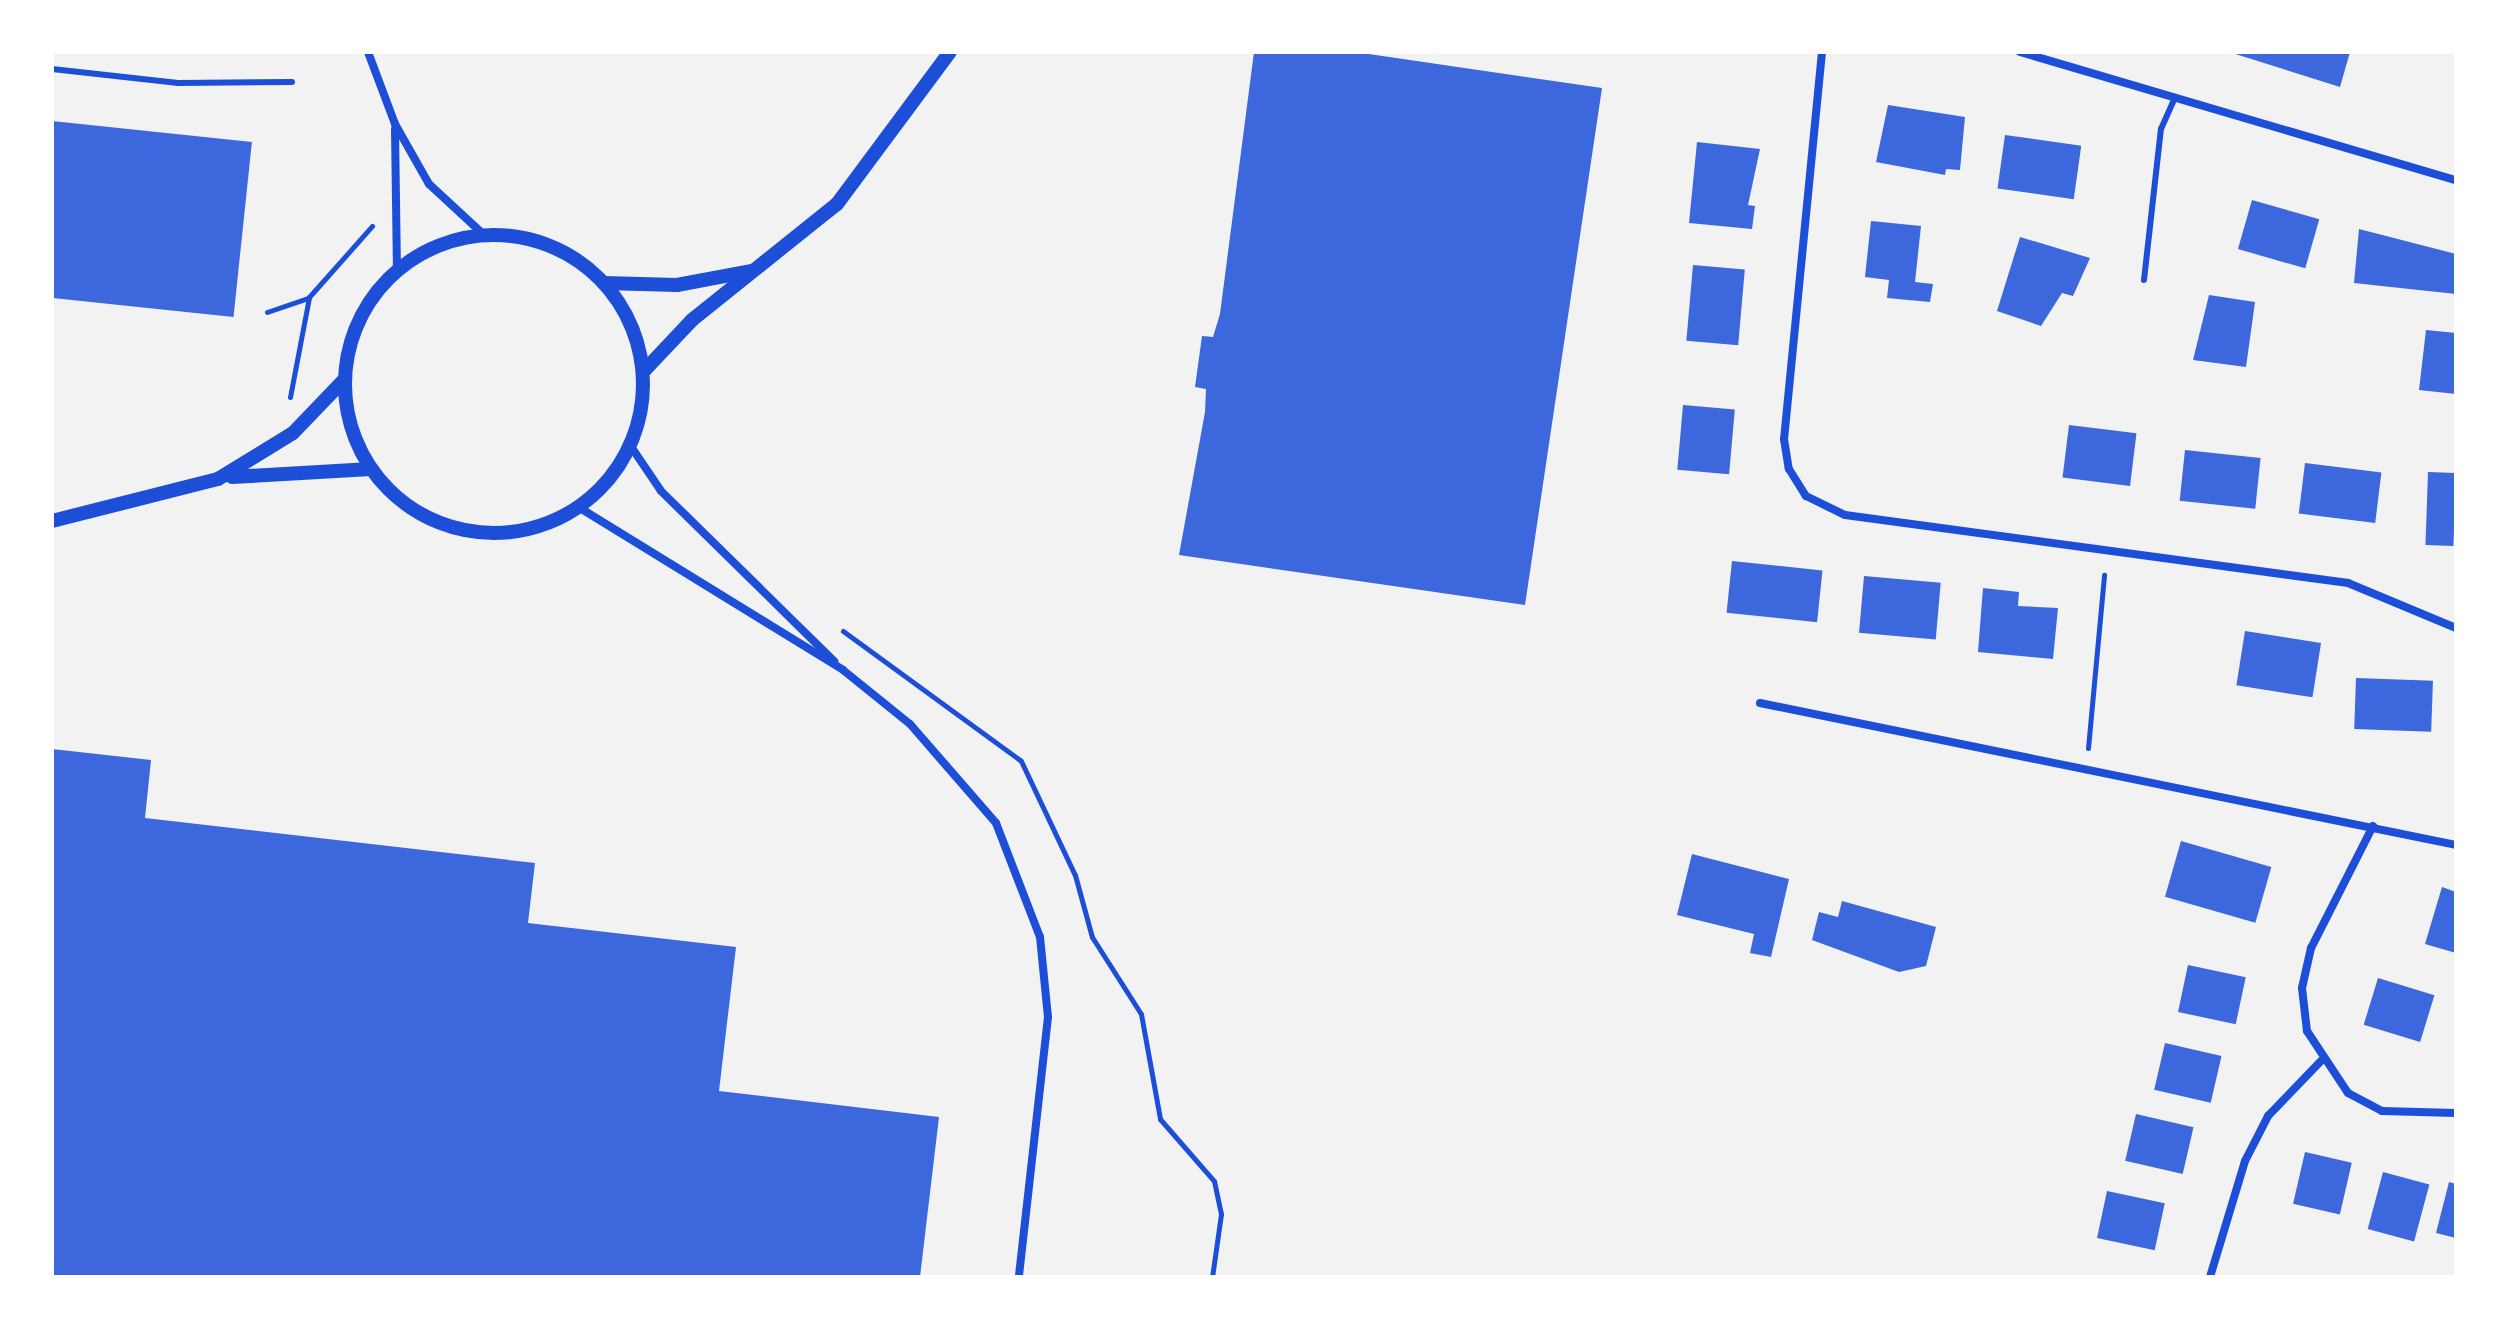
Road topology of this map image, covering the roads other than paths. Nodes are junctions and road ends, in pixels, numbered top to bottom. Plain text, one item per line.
1 (368, 52) edge
2 (950, 52) edge
3 (1822, 52) edge
4 (2020, 52) edge
5 (52, 69) edge
6 (292, 82) dead end
7 (2174, 100) junction
8 (395, 124) junction
9 (2456, 180) edge
10 (483, 234) junction
11 (397, 268) junction
12 (751, 271) junction
13 (2144, 280) dead end
14 (604, 283) junction
15 (643, 372) junction
16 (345, 379) junction
17 (630, 445) junction
18 (371, 469) junction
19 (218, 479) junction
20 (580, 508) junction
21 (52, 521) edge
22 (2456, 628) edge
23 (843, 670) junction
24 (1760, 703) dead end
25 (2373, 826) junction
26 (2456, 845) edge
27 (2321, 1061) junction
28 (2456, 1113) edge
29 (1019, 1277) edge
30 (2210, 1277) edge

1 - 8 street
2 - 12 street
3 - 22 street
4 - 7 street
5 - 6 lane
7 - 9 street
7 - 13 lane
8 - 10 street
8 - 11 street
10 - 11 street
10 - 14 street
11 - 16 street
12 - 14 street
12 - 15 street
14 - 15 street
15 - 17 street
16 - 18 street
16 - 19 street
17 - 20 street
17 - 23 street
18 - 19 street
18 - 20 street
19 - 21 street
20 - 23 street
23 - 29 street
24 - 25 street
25 - 26 street
25 - 27 street
27 - 28 street
27 - 30 street

